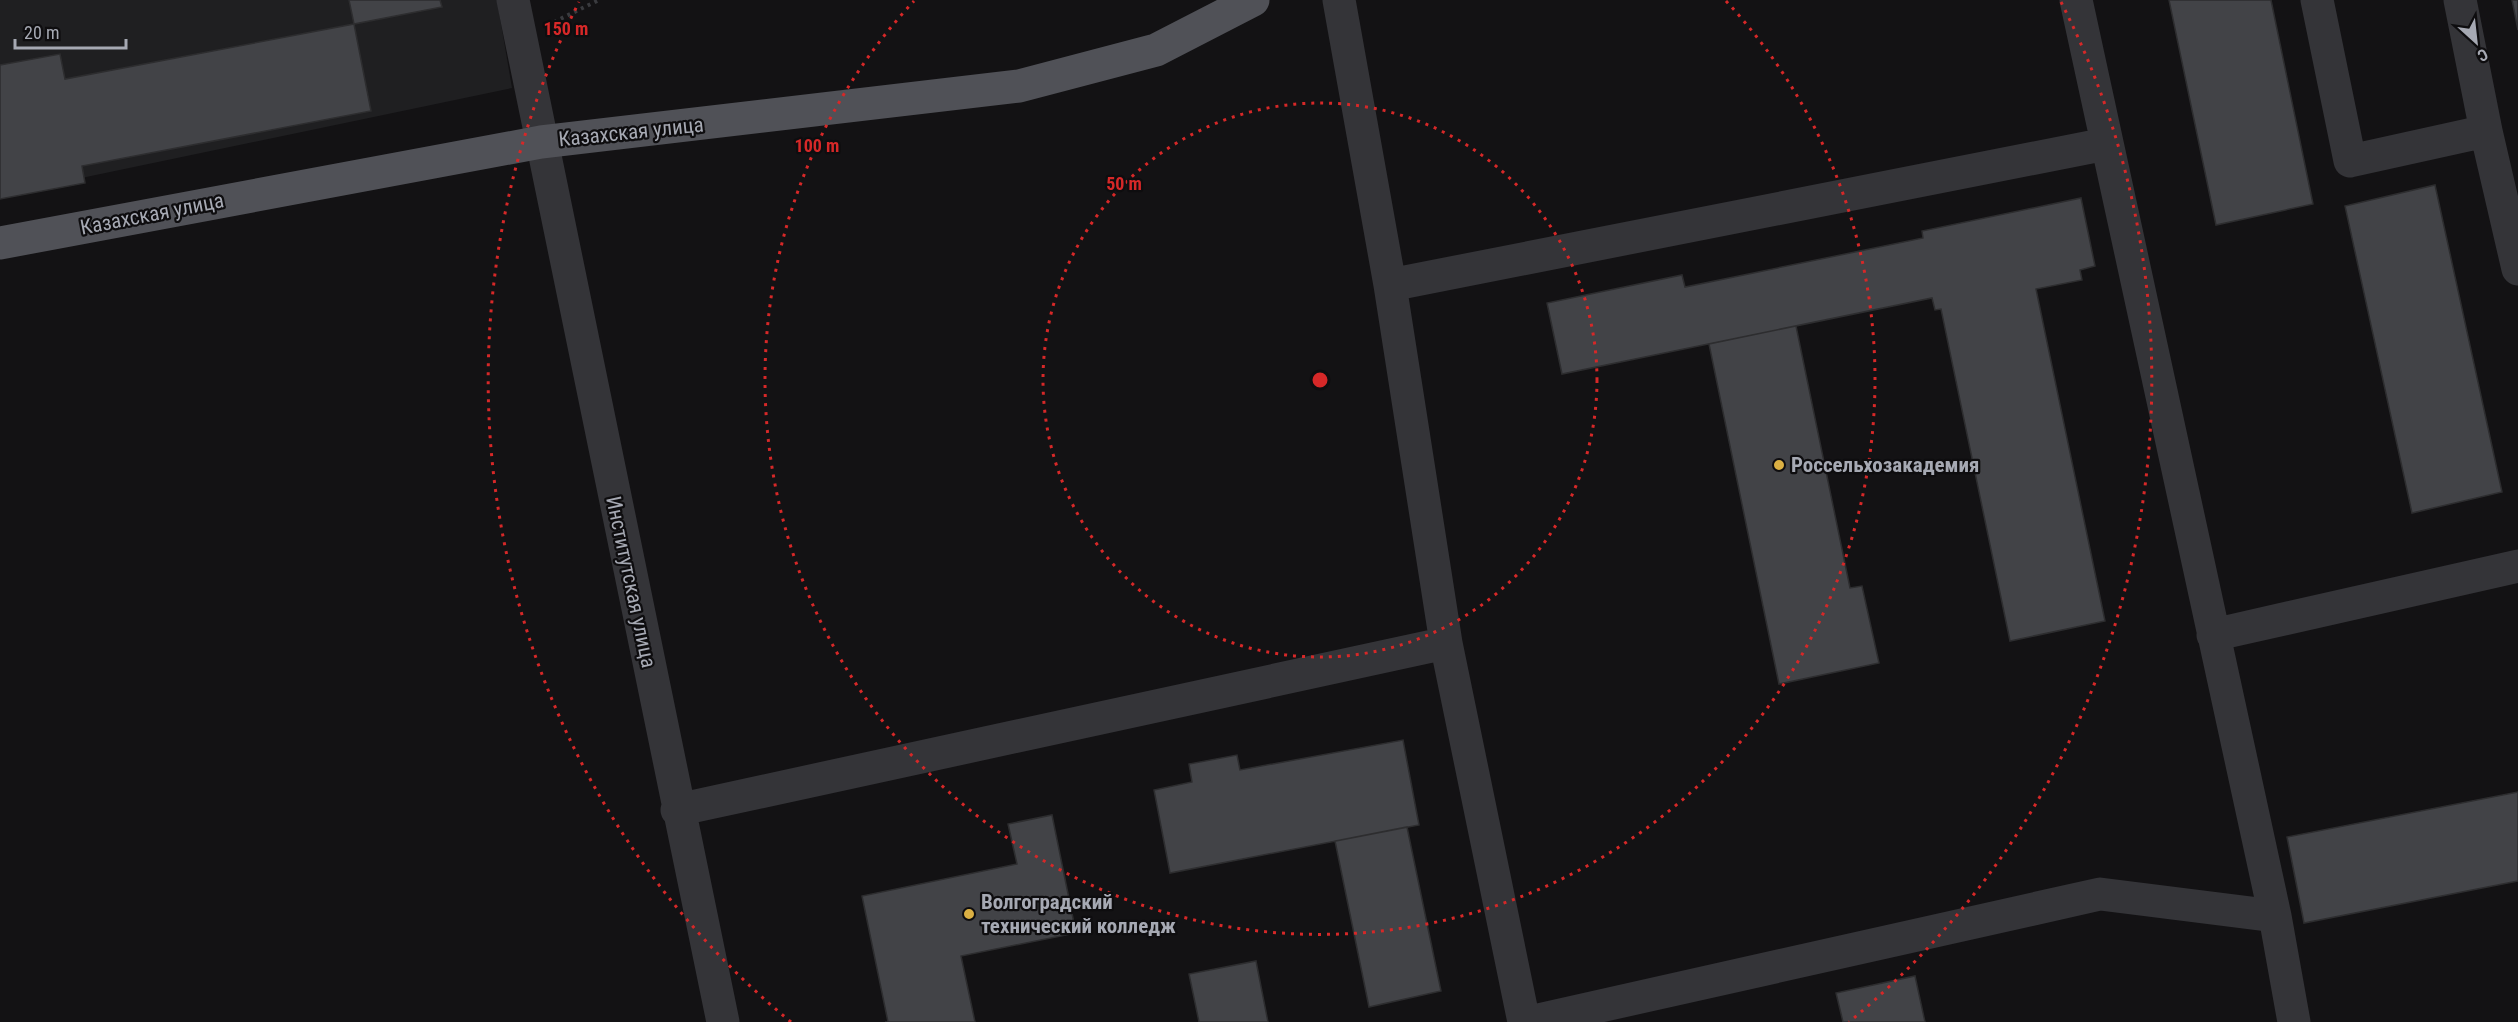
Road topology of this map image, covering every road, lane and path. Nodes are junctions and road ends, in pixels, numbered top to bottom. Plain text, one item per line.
1 (513, 0) edge
2 (599, 0) edge
3 (1253, 0) edge
4 (1339, 0) edge
5 (2076, 0) edge
6 (2317, 0) edge
7 (2460, 0) edge
8 (520, 36) junction
9 (2486, 131) junction
10 (542, 142) junction
11 (2106, 144) junction
12 (2512, 217) edge
13 (0, 243) edge
14 (2518, 269) edge
15 (1390, 285) junction
16 (2518, 567) edge
17 (2213, 636) junction
18 (1446, 644) junction
19 (677, 810) junction
20 (2275, 916) junction
21 (723, 1022) edge
22 (1524, 1022) edge
23 (1529, 1022) edge
24 (2294, 1022) edge

1 - 8 street, Институтская улица
2 - 8 path
3 - 10 main road, Казахская улица
4 - 15 street
5 - 11 street
6 - 9 street
7 - 9 street
8 - 10 street, Институтская улица
9 - 12 street
10 - 13 main road, Казахская улица
10 - 19 street, Институтская улица
11 - 15 street
11 - 17 street
12 - 14 street
15 - 18 street
16 - 17 street
17 - 20 street
18 - 19 street
18 - 22 street
19 - 21 street, Институтская улица
20 - 23 street
20 - 24 street

